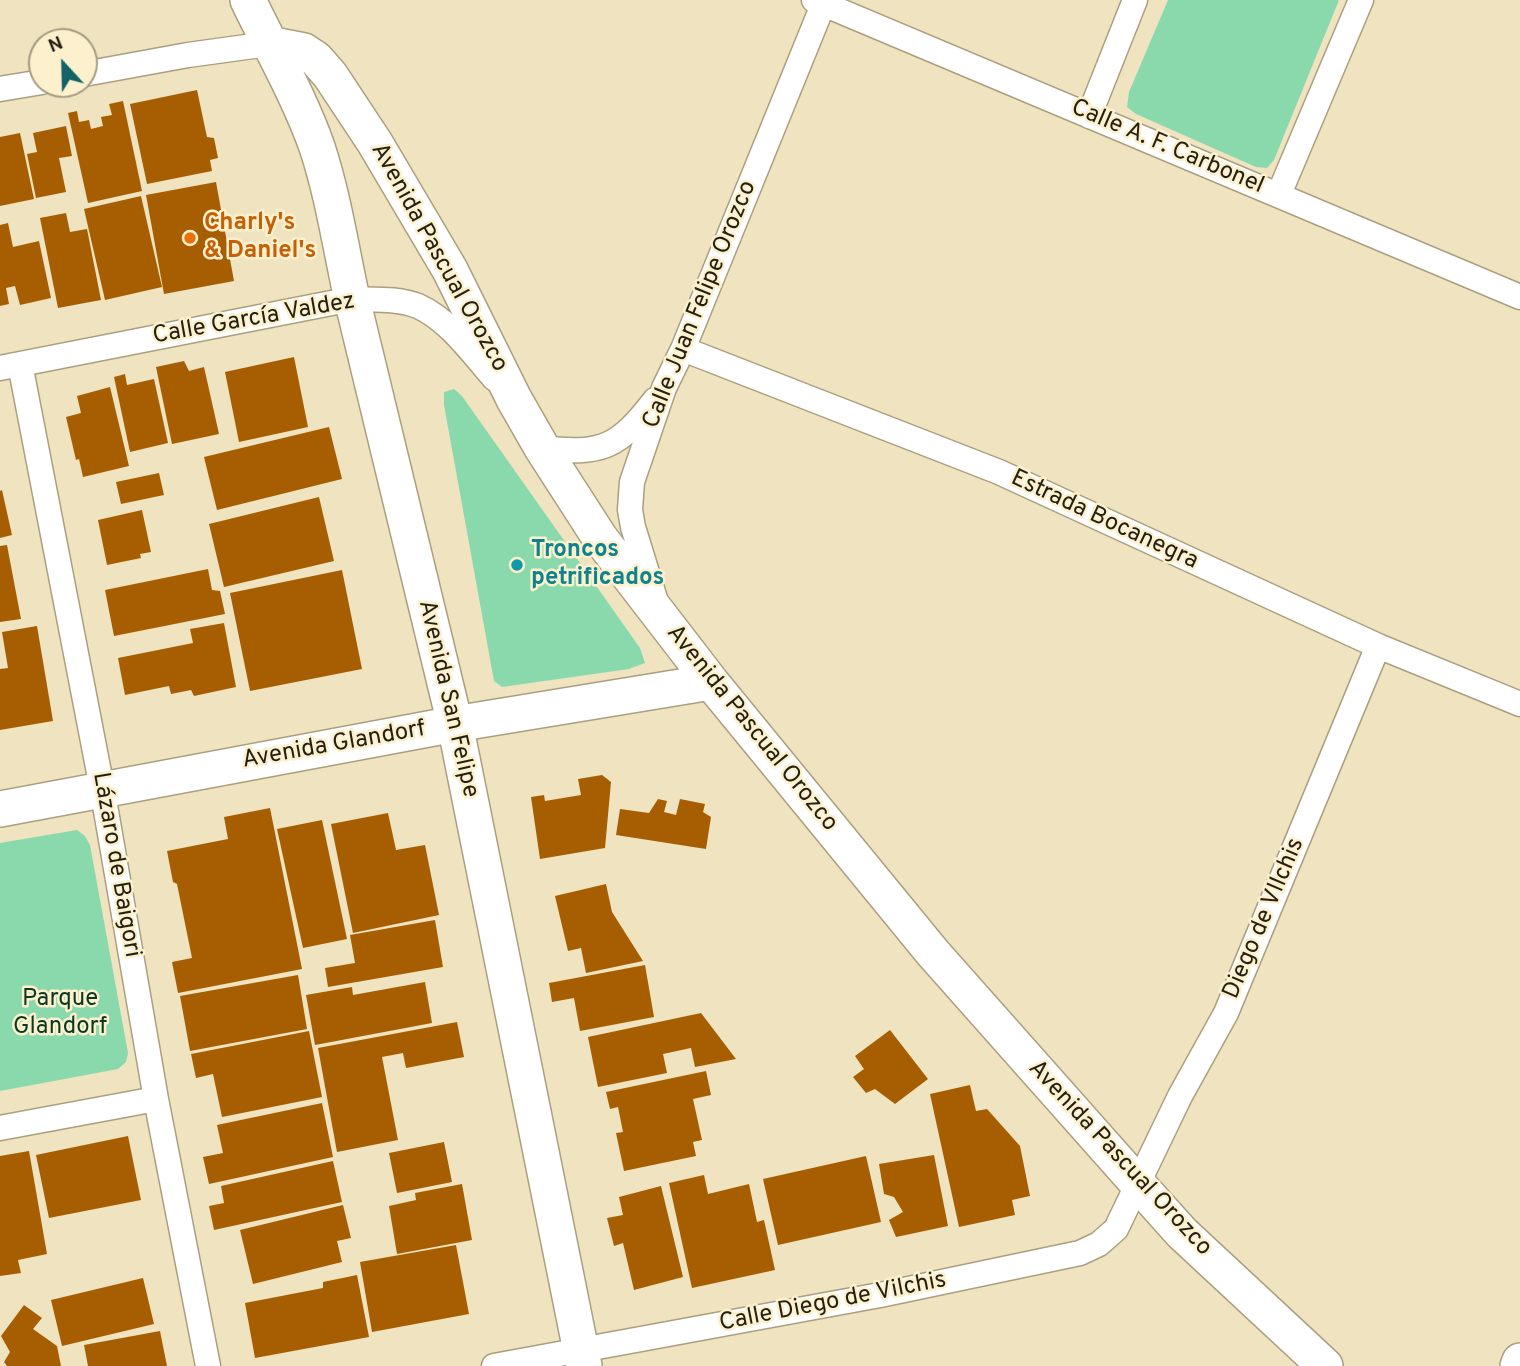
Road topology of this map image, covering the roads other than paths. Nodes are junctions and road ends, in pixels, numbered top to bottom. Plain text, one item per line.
1 (247, 0) edge
2 (1135, 0) edge
3 (1361, 0) edge
4 (821, 1) edge
5 (268, 44) junction
6 (98, 72) edge
7 (28, 84) edge
8 (0, 89) edge
9 (1089, 116) junction
10 (1279, 194) junction
11 (1520, 298) edge
12 (352, 299) junction
13 (683, 349) junction
14 (10, 366) edge
15 (664, 388) junction
16 (514, 399) junction
17 (542, 448) junction
18 (661, 617) junction
19 (1378, 646) junction
20 (711, 682) junction
21 (1520, 704) edge
22 (455, 724) junction
23 (102, 788) junction
24 (0, 809) edge
25 (156, 1098) junction
26 (0, 1128) edge
27 (1138, 1184) junction
28 (582, 1358) edge
29 (1520, 1361) edge
30 (208, 1366) edge
31 (494, 1366) edge
32 (1325, 1366) edge
33 (1518, 1366) edge

1 - 5 main road
2 - 9 street
3 - 10 street
4 - 9 street, Calle A. F. Carbonel
4 - 13 street, Calle Juan Felipe Orozco
5 - 6 street
5 - 12 main road, Avenida San Felipe
5 - 16 main road, Avenida Pascual Orozco
7 - 8 street
9 - 10 street, Calle A. F. Carbonel
10 - 11 street, Calle A. F. Carbonel
12 - 14 street, Calle García Valdez
12 - 16 street, Calle García Valdez
12 - 22 main road, Avenida San Felipe
13 - 15 street, Calle Juan Felipe Orozco
13 - 19 street, Estrada Bocanegra
14 - 23 street, Lázaro de Baigori
15 - 17 street
15 - 18 street, Calle Juan Felipe Orozco
16 - 17 main road, Avenida Pascual Orozco
17 - 18 main road, Avenida Pascual Orozco
18 - 20 main road, Avenida Pascual Orozco
19 - 21 street, Estrada Bocanegra
19 - 27 street, Diego de VIlchis
20 - 22 main road, Avenida Glandorf
20 - 27 main road, Avenida Pascual Orozco
22 - 23 main road, Avenida Glandorf
22 - 28 main road, Avenida San Felipe
23 - 24 main road, Avenida Glandorf
23 - 25 street, Lázaro de Baigori
25 - 26 street
25 - 30 street, Lázaro de Baigori
27 - 28 street, Calle Diego de Vilchis
27 - 32 main road, Avenida Pascual Orozco
28 - 31 street, Calle Diego de Vilchis
29 - 33 main road

